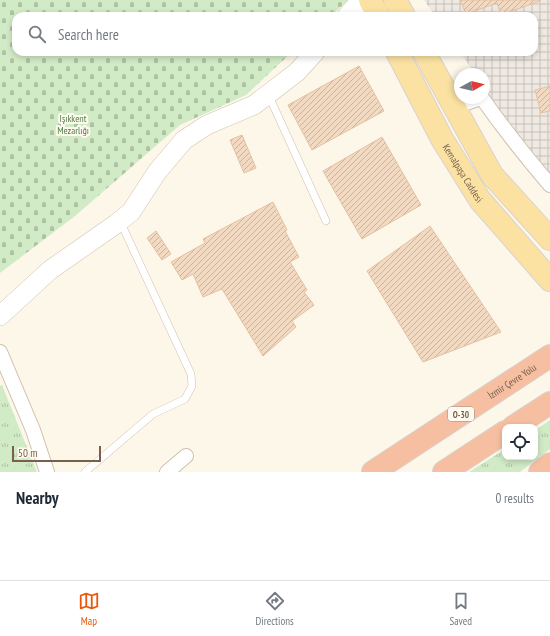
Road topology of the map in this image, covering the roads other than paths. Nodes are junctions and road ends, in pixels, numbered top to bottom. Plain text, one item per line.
1 (361, 0) edge
2 (370, 0) edge
3 (395, 0) edge
4 (350, 12) edge
5 (376, 12) edge
6 (402, 12) edge
7 (311, 56) edge
8 (399, 56) edge
9 (426, 56) edge
10 (268, 94) junction
11 (464, 104) edge
12 (486, 104) edge
13 (455, 107) junction
14 (550, 185) edge
15 (120, 221) junction
16 (326, 221) dead end
17 (550, 239) edge
18 (550, 280) edge
19 (0, 316) edge
20 (0, 352) edge
21 (550, 356) edge
22 (550, 403) edge
23 (518, 424) edge
24 (502, 434) edge
25 (186, 456) dead end
26 (550, 464) edge
27 (47, 472) edge
28 (85, 472) edge
29 (167, 472) edge
30 (373, 472) edge
31 (444, 472) edge
32 (540, 472) edge

1 - 4 main road
2 - 5 main road
3 - 6 main road
7 - 10 main road
8 - 18 main road, Kemalpaşa Caddesi
9 - 13 main road
10 - 15 main road
10 - 16 lane
11 - 13 street
12 - 14 street
13 - 17 main road
15 - 19 main road
15 - 28 lane
20 - 27 street
21 - 30 highway, İzmir Çevre Yolu / O-30
22 - 23 highway
24 - 31 highway
25 - 29 street
26 - 32 highway

